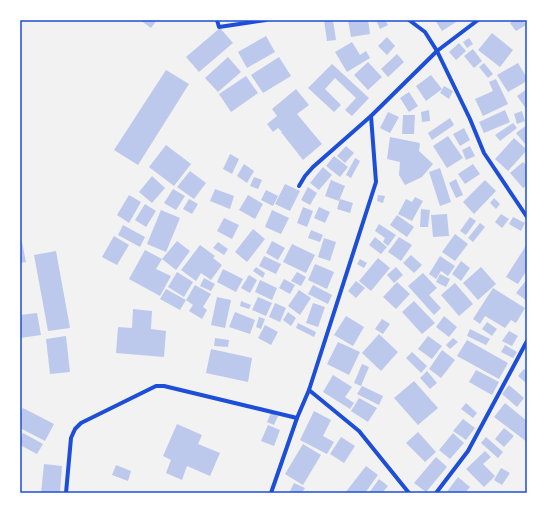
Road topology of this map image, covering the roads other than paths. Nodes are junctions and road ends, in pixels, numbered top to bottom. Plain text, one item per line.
1 (217, 20) edge
2 (266, 20) edge
3 (409, 20) edge
4 (478, 20) edge
5 (437, 50) junction
6 (371, 116) junction
7 (299, 186) dead end
8 (527, 217) edge
9 (527, 340) edge
10 (308, 390) junction
11 (297, 418) junction
12 (66, 493) edge
13 (271, 493) edge
14 (409, 493) edge
15 (436, 493) edge

1 - 2 street
3 - 5 street
4 - 5 street
5 - 6 street
5 - 8 street
6 - 7 street
6 - 10 street
9 - 15 street
10 - 11 street
10 - 14 street
11 - 12 street
11 - 13 street

